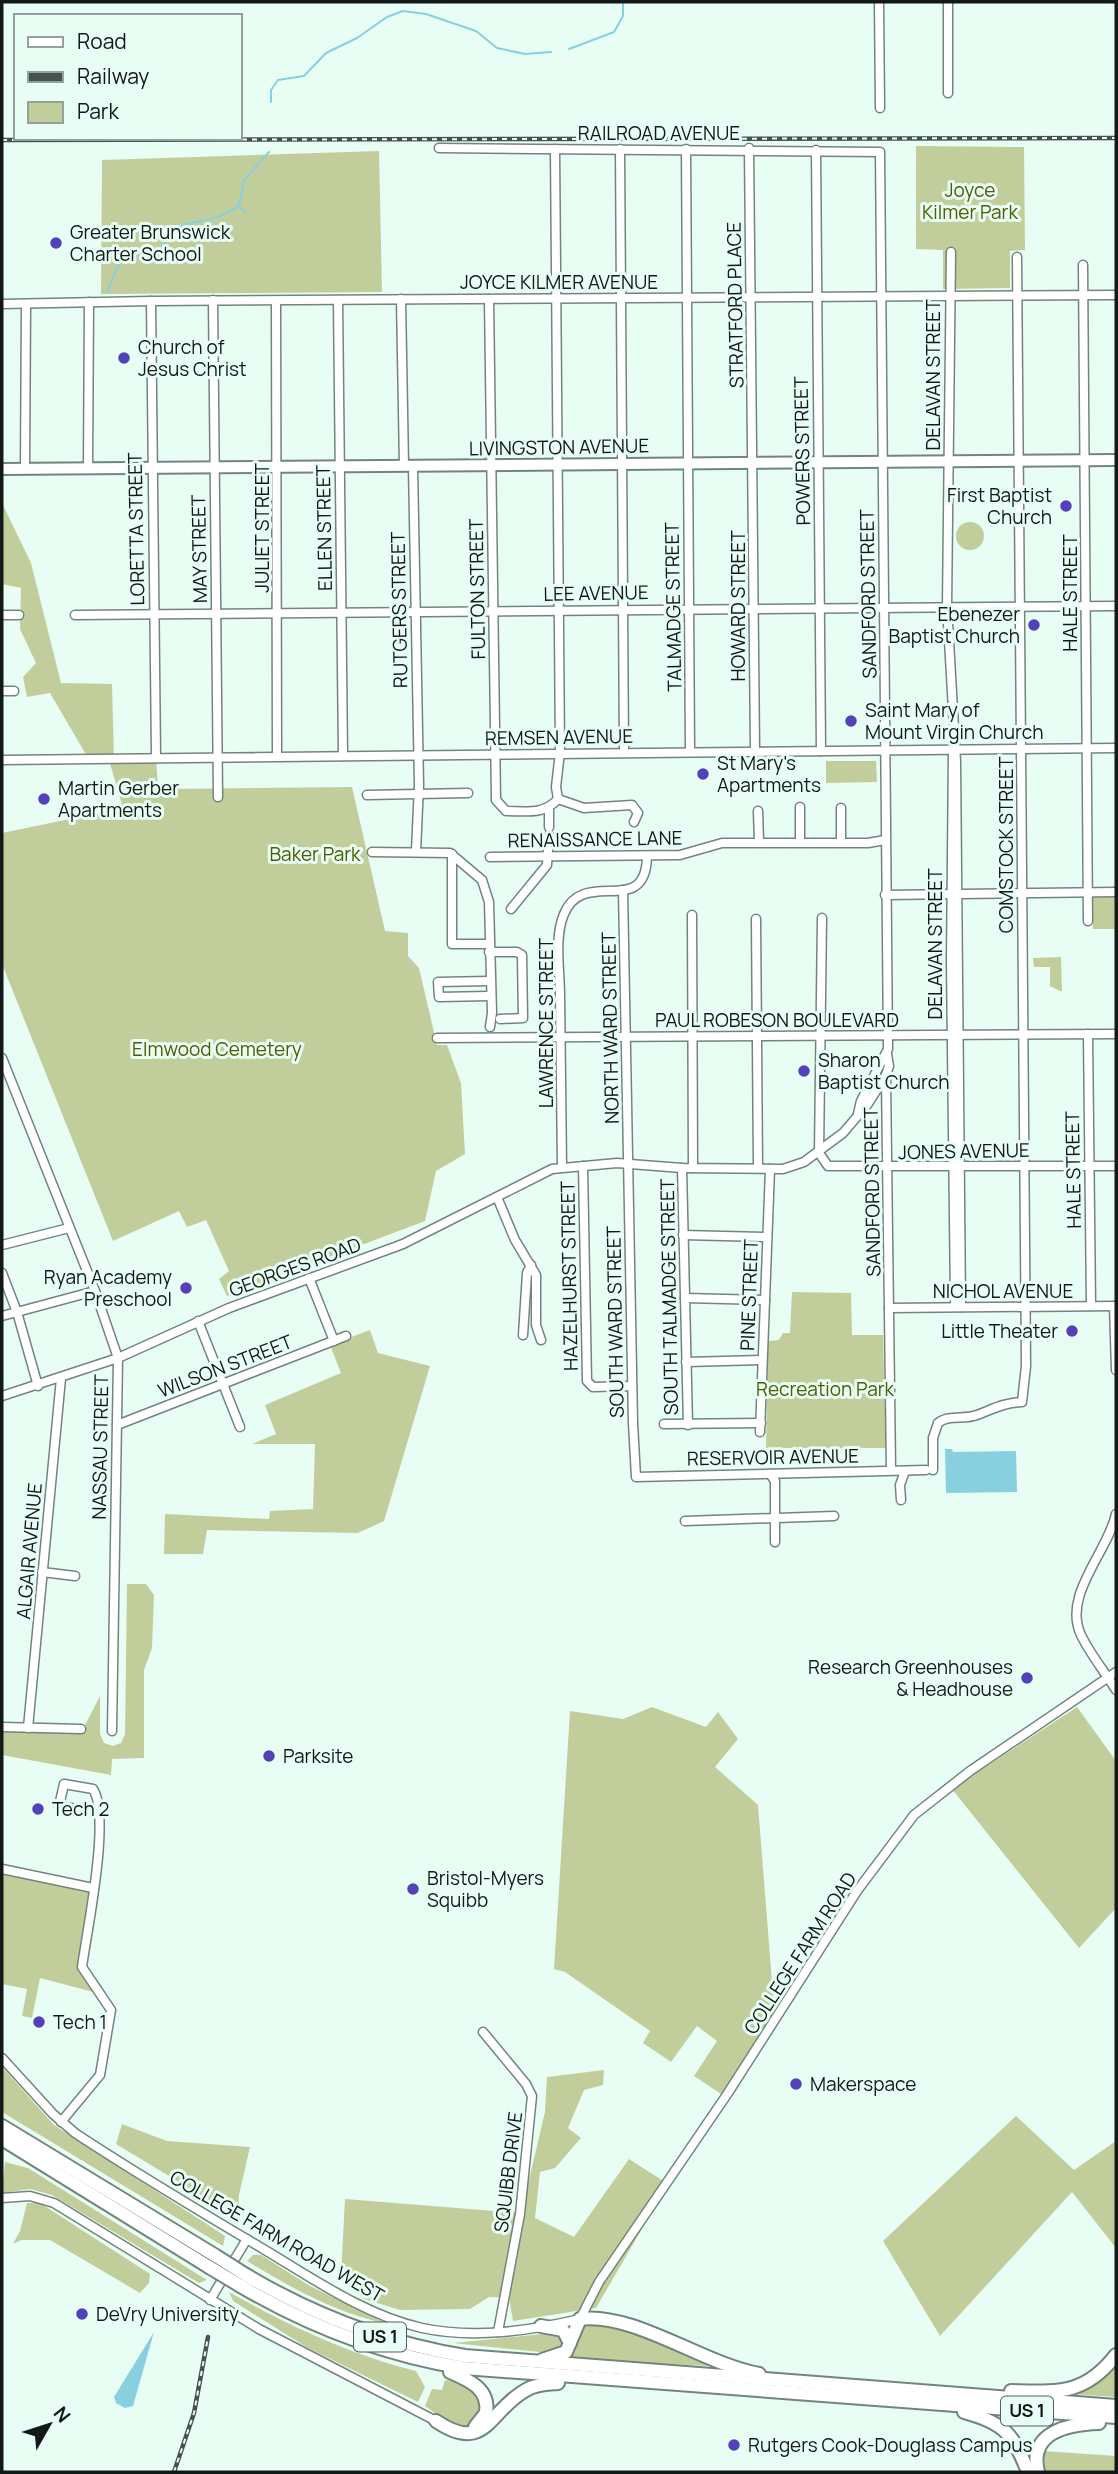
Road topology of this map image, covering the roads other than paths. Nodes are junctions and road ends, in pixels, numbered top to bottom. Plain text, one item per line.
1 (880, 2) edge
2 (948, 2) edge
3 (948, 93) dead end
4 (880, 108) dead end
5 (439, 148) dead end
6 (749, 148) junction
7 (555, 149) junction
8 (620, 149) junction
9 (686, 149) junction
10 (816, 150) junction
11 (880, 152) joint
12 (951, 252) dead end
13 (1017, 257) dead end
14 (1083, 265) dead end
15 (949, 294) junction
16 (882, 295) junction
17 (1083, 295) junction
18 (1116, 295) edge
19 (817, 296) junction
20 (1017, 296) junction
21 (687, 297) junction
22 (751, 297) junction
23 (621, 298) junction
24 (401, 299) junction
25 (489, 299) junction
26 (556, 299) junction
27 (213, 300) junction
28 (338, 300) junction
29 (151, 301) junction
30 (276, 301) junction
31 (89, 302) junction
32 (2, 304) edge
33 (26, 304) junction
34 (949, 460) junction
35 (1020, 460) junction
36 (1084, 460) junction
37 (1116, 460) edge
38 (818, 461) junction
39 (883, 461) junction
40 (753, 462) junction
41 (623, 463) junction
42 (687, 463) junction
43 (557, 464) junction
44 (490, 465) junction
45 (340, 466) junction
46 (408, 466) junction
47 (214, 467) junction
48 (277, 467) junction
49 (151, 468) junction
50 (2, 469) edge
51 (25, 469) junction
52 (88, 469) junction
53 (947, 606) junction
54 (1020, 606) junction
55 (1086, 606) junction
56 (1116, 606) edge
57 (820, 607) junction
58 (884, 607) junction
59 (688, 608) junction
60 (754, 608) junction
61 (558, 609) junction
62 (624, 609) junction
63 (414, 611) junction
64 (494, 611) junction
65 (341, 612) junction
66 (278, 613) junction
67 (216, 614) junction
68 (2, 615) edge
69 (19, 615) dead end
70 (75, 615) dead end
71 (153, 616) junction
72 (2, 691) edge
73 (14, 691) dead end
74 (1086, 748) junction
75 (1116, 748) edge
76 (953, 749) junction
77 (1021, 749) junction
78 (755, 750) junction
79 (886, 750) junction
80 (624, 751) junction
81 (690, 751) junction
82 (821, 751) junction
83 (559, 752) junction
84 (494, 753) junction
85 (277, 756) junction
86 (343, 756) junction
87 (156, 757) junction
88 (218, 757) junction
89 (416, 758) junction
90 (2, 760) edge
91 (417, 793) junction
92 (468, 793) dead end
93 (367, 795) dead end
94 (218, 797) dead end
95 (558, 799) junction
96 (800, 807) dead end
97 (549, 808) junction
98 (841, 808) dead end
99 (758, 811) dead end
100 (635, 822) dead end
101 (882, 840) junction
102 (759, 842) junction
103 (800, 842) junction
104 (841, 842) junction
105 (416, 851) junction
106 (372, 852) dead end
107 (452, 854) junction
108 (550, 855) junction
109 (647, 856) junction
110 (489, 857) dead end
111 (623, 890) junction
112 (1116, 892) edge
113 (954, 893) junction
114 (1023, 893) junction
115 (1088, 893) junction
116 (885, 895) junction
117 (511, 909) dead end
118 (692, 915) dead end
119 (822, 918) dead end
120 (756, 919) dead end
121 (1088, 921) dead end
122 (489, 948) junction
123 (489, 981) junction
124 (490, 998) junction
125 (500, 1019) dead end
126 (490, 1032) junction
127 (1023, 1034) junction
128 (1088, 1034) junction
129 (1116, 1034) edge
130 (757, 1035) junction
131 (822, 1035) junction
132 (887, 1035) junction
133 (955, 1035) junction
134 (560, 1036) junction
135 (626, 1036) junction
136 (692, 1036) junction
137 (437, 1038) dead end
138 (887, 1054) junction
139 (2, 1058) edge
140 (886, 1074) junction
141 (858, 1114) junction
142 (820, 1153) junction
143 (628, 1165) junction
144 (583, 1166) junction
145 (1024, 1166) junction
146 (1088, 1166) junction
147 (1116, 1166) edge
148 (562, 1167) junction
149 (888, 1167) junction
150 (956, 1167) junction
151 (682, 1168) junction
152 (693, 1168) junction
153 (758, 1168) junction
154 (770, 1169) junction
155 (497, 1198) junction
156 (69, 1228) junction
157 (683, 1235) junction
158 (767, 1237) junction
159 (2, 1245) edge
160 (531, 1265) junction
161 (2, 1273) edge
162 (309, 1278) junction
163 (95, 1292) junction
164 (685, 1298) junction
165 (765, 1300) junction
166 (958, 1306) junction
167 (1091, 1306) junction
168 (1115, 1306) edge
169 (1026, 1307) junction
170 (889, 1308) junction
171 (17, 1312) junction
172 (2, 1316) edge
173 (198, 1321) junction
174 (523, 1335) dead end
175 (346, 1336) dead end
176 (541, 1340) dead end
177 (334, 1341) junction
178 (118, 1357) junction
179 (762, 1360) junction
180 (686, 1362) junction
181 (1116, 1370) edge
182 (61, 1378) junction
183 (223, 1384) junction
184 (38, 1386) junction
185 (632, 1386) junction
186 (2, 1396) edge
187 (664, 1424) dead end
188 (117, 1425) junction
189 (688, 1425) junction
190 (240, 1427) dead end
191 (891, 1470) junction
192 (930, 1470) joint
193 (907, 1471) junction
194 (770, 1474) junction
195 (636, 1477) joint
196 (901, 1500) dead end
197 (1116, 1514) edge
198 (834, 1516) dead end
199 (776, 1517) junction
200 (685, 1521) dead end
201 (775, 1542) dead end
202 (42, 1572) junction
203 (75, 1576) dead end
204 (1116, 1672) edge
205 (1108, 1677) junction
206 (1116, 1690) edge
207 (2, 1727) edge
208 (29, 1728) junction
209 (81, 1729) dead end
210 (112, 1731) dead end
211 (100, 1813) junction
212 (2, 1869) edge
213 (93, 1888) junction
214 (483, 2032) dead end
215 (2, 2057) edge
216 (61, 2122) junction
217 (2, 2126) edge
218 (2, 2139) edge
219 (2, 2148) edge
220 (83, 2189) junction
221 (2, 2198) edge
222 (247, 2239) junction
223 (213, 2262) junction
224 (243, 2280) junction
225 (211, 2300) junction
226 (586, 2306) junction
227 (598, 2317) junction
228 (580, 2319) junction
229 (541, 2326) junction
230 (498, 2332) junction
231 (570, 2343) junction
232 (1116, 2354) edge
233 (424, 2361) junction
234 (524, 2363) junction
235 (605, 2380) junction
236 (807, 2384) junction
237 (937, 2399) junction
238 (1116, 2406) edge
239 (1116, 2419) edge
240 (436, 2421) junction
241 (1028, 2472) edge
242 (1038, 2472) edge

1 - 4 street
2 - 3 street
5 - 7 street, RAILROAD AVENUE
6 - 9 street, RAILROAD AVENUE
6 - 10 street, RAILROAD AVENUE
6 - 22 street, STRATFORD PLACE
7 - 8 street, RAILROAD AVENUE
7 - 26 street
8 - 9 street, RAILROAD AVENUE
8 - 23 street
9 - 21 street, TALMADGE STREET
10 - 11 street, RAILROAD AVENUE
10 - 19 street, POWERS STREET
11 - 16 street, SANDFORD STREET
12 - 15 street, DELAVAN STREET
13 - 20 street, COMSTOCK STREET
14 - 17 street, HALE STREET
15 - 16 street, JOYCE KILMER AVENUE
15 - 20 street, JOYCE KILMER AVENUE
15 - 34 street, DELAVAN STREET
16 - 19 street, JOYCE KILMER AVENUE
16 - 39 street, SANDFORD STREET
17 - 18 street, JOYCE KILMER AVENUE
17 - 20 street, JOYCE KILMER AVENUE
17 - 36 street, HALE STREET
19 - 22 street, JOYCE KILMER AVENUE
19 - 38 street, POWERS STREET
20 - 35 street, COMSTOCK STREET
21 - 22 street, JOYCE KILMER AVENUE
21 - 23 street, JOYCE KILMER AVENUE
21 - 42 street, TALMADGE STREET
22 - 40 street, STRATFORD PLACE
23 - 26 street, JOYCE KILMER AVENUE
23 - 41 street
24 - 25 street, JOYCE KILMER AVENUE
24 - 28 street, JOYCE KILMER AVENUE
24 - 46 street, RUTGERS STREET
25 - 26 street, JOYCE KILMER AVENUE
25 - 44 street, FULTON STREET
26 - 43 street
27 - 29 street, JOYCE KILMER AVENUE
27 - 30 street, JOYCE KILMER AVENUE
27 - 47 street, MAY STREET
28 - 30 street, JOYCE KILMER AVENUE
28 - 45 street, ELLEN STREET
29 - 31 street, JOYCE KILMER AVENUE
29 - 49 street, LORETTA STREET
30 - 48 street, JULIET STREET
31 - 33 street, JOYCE KILMER AVENUE
31 - 52 street
32 - 33 street, JOYCE KILMER AVENUE
33 - 51 street
34 - 35 main road, LIVINGSTON AVENUE
34 - 39 main road, LIVINGSTON AVENUE
34 - 53 street, DELAVAN STREET
35 - 36 main road, LIVINGSTON AVENUE
35 - 54 street, COMSTOCK STREET
36 - 37 main road, LIVINGSTON AVENUE
36 - 55 street, HALE STREET
38 - 39 main road, LIVINGSTON AVENUE
38 - 40 main road, LIVINGSTON AVENUE
38 - 57 street, POWERS STREET
39 - 58 street, SANDFORD STREET
40 - 42 main road, LIVINGSTON AVENUE
40 - 60 street, HOWARD STREET
41 - 42 main road, LIVINGSTON AVENUE
41 - 43 main road, LIVINGSTON AVENUE
41 - 62 street
42 - 59 street, TALMADGE STREET
43 - 44 main road, LIVINGSTON AVENUE
43 - 61 street
44 - 46 main road, LIVINGSTON AVENUE
44 - 64 street, FULTON STREET
45 - 46 main road, LIVINGSTON AVENUE
45 - 48 main road, LIVINGSTON AVENUE
45 - 65 street, ELLEN STREET
46 - 63 street, RUTGERS STREET
47 - 48 main road, LIVINGSTON AVENUE
47 - 49 main road, LIVINGSTON AVENUE
47 - 67 street, MAY STREET
48 - 66 street, JULIET STREET
49 - 52 main road, LIVINGSTON AVENUE
49 - 71 street, LORETTA STREET
50 - 51 main road, LIVINGSTON AVENUE
51 - 52 main road, LIVINGSTON AVENUE
53 - 54 street, LEE AVENUE
53 - 58 street, LEE AVENUE
53 - 76 street, DELAVAN STREET
54 - 55 street, LEE AVENUE
54 - 77 street, COMSTOCK STREET
55 - 56 street, LEE AVENUE
55 - 74 street, HALE STREET
57 - 58 street, LEE AVENUE
57 - 60 street, LEE AVENUE
57 - 82 street, POWERS STREET
58 - 79 street, SANDFORD STREET
59 - 60 street, LEE AVENUE
59 - 62 street, LEE AVENUE
59 - 81 street, TALMADGE STREET
60 - 78 street, HOWARD STREET
61 - 62 street, LEE AVENUE
61 - 64 street, LEE AVENUE
61 - 83 street
62 - 80 street
63 - 64 street, LEE AVENUE
63 - 65 street, LEE AVENUE
63 - 89 street, RUTGERS STREET
64 - 84 street, FULTON STREET
65 - 66 street, LEE AVENUE
65 - 86 street, ELLEN STREET
66 - 67 street, LEE AVENUE
66 - 85 street, JULIET STREET
67 - 71 street, LEE AVENUE
67 - 88 street, MAY STREET
68 - 69 street
70 - 71 street, LEE AVENUE
71 - 87 street, LORETTA STREET
72 - 73 street
74 - 75 street, REMSEN AVENUE
74 - 77 street, REMSEN AVENUE
74 - 115 street, HALE STREET
76 - 77 street, REMSEN AVENUE
76 - 79 street, REMSEN AVENUE
76 - 113 street, DELAVAN STREET
77 - 114 street, COMSTOCK STREET
78 - 81 street, REMSEN AVENUE
78 - 82 street, REMSEN AVENUE
79 - 82 street, REMSEN AVENUE
79 - 101 street, SANDFORD STREET
80 - 81 street, REMSEN AVENUE
80 - 83 street, REMSEN AVENUE
83 - 84 street, REMSEN AVENUE
83 - 95 street
84 - 89 street, REMSEN AVENUE
84 - 97 street, FULTON STREET
85 - 86 street, REMSEN AVENUE
85 - 88 street, REMSEN AVENUE
86 - 89 street, REMSEN AVENUE
87 - 88 street, REMSEN AVENUE
87 - 90 street, REMSEN AVENUE
88 - 94 street, MAY STREET
89 - 91 street, RUTGERS STREET
91 - 92 street
91 - 93 street
91 - 105 street, RUTGERS STREET
95 - 97 street
95 - 100 street
96 - 103 street
97 - 108 street
98 - 104 street
99 - 102 street
101 - 104 street, RENAISSANCE LANE
101 - 116 street, SANDFORD STREET
102 - 103 street, RENAISSANCE LANE
102 - 109 street, RENAISSANCE LANE
103 - 104 street, RENAISSANCE LANE
105 - 106 street
105 - 107 street
107 - 122 street
107 - 122 street
108 - 109 street, RENAISSANCE LANE
108 - 110 street, RENAISSANCE LANE
108 - 117 street
109 - 111 street
111 - 134 street, LAWRENCE STREET
111 - 135 street, NORTH WARD STREET
112 - 115 street
113 - 114 street
113 - 116 street
113 - 133 street, DELAVAN STREET
114 - 115 street
114 - 127 street, COMSTOCK STREET
115 - 121 street, HALE STREET
116 - 132 street, SANDFORD STREET
118 - 136 street
119 - 131 street
120 - 130 street
122 - 123 street
122 - 125 street
123 - 124 street
123 - 124 street
124 - 126 street
126 - 134 street, PAUL ROBESON BOULEVARD
126 - 137 street, PAUL ROBESON BOULEVARD
127 - 128 street, PAUL ROBESON BOULEVARD
127 - 133 street, PAUL ROBESON BOULEVARD
127 - 145 street, COMSTOCK STREET
128 - 129 street, PAUL ROBESON BOULEVARD
128 - 146 street, HALE STREET
130 - 131 street, PAUL ROBESON BOULEVARD
130 - 136 street, PAUL ROBESON BOULEVARD
130 - 153 street
131 - 132 street, PAUL ROBESON BOULEVARD
131 - 142 street
132 - 133 street, PAUL ROBESON BOULEVARD
132 - 138 street, GEORGES ROAD
133 - 150 street, DELAVAN STREET
134 - 135 street, PAUL ROBESON BOULEVARD
134 - 148 street, LAWRENCE STREET
135 - 136 street, PAUL ROBESON BOULEVARD
135 - 143 street, NORTH WARD STREET
136 - 152 street
138 - 140 street, SANDFORD STREET
138 - 141 street, GEORGES ROAD
139 - 156 street, NASSAU STREET
140 - 141 street, GEORGES ROAD
140 - 149 street, SANDFORD STREET
141 - 142 street, GEORGES ROAD
142 - 149 street, JONES AVENUE
142 - 154 street, GEORGES ROAD
143 - 144 street, GEORGES ROAD
143 - 151 street, GEORGES ROAD
143 - 185 street, SOUTH WARD STREET
144 - 148 street, GEORGES ROAD
144 - 185 street, HAZELHURST STREET
145 - 146 street, JONES AVENUE
145 - 150 street, JONES AVENUE
145 - 169 street, COMSTOCK STREET
146 - 147 street, JONES AVENUE
146 - 167 street, HALE STREET
148 - 155 street, GEORGES ROAD
149 - 150 street, JONES AVENUE
149 - 170 street, SANDFORD STREET
150 - 166 street, DELAVAN STREET
151 - 152 street, GEORGES ROAD
151 - 157 street, SOUTH TALMADGE STREET
152 - 153 street, GEORGES ROAD
153 - 154 street, GEORGES ROAD
154 - 158 street, PINE STREET
155 - 160 street
155 - 162 street, GEORGES ROAD
156 - 159 street
156 - 163 street, NASSAU STREET
157 - 158 street
157 - 164 street, SOUTH TALMADGE STREET
158 - 165 street, PINE STREET
160 - 174 street
160 - 176 street
161 - 171 street
162 - 173 street, GEORGES ROAD
162 - 177 street
163 - 171 street
163 - 178 street, NASSAU STREET
164 - 165 street
164 - 180 street, SOUTH TALMADGE STREET
165 - 179 street, PINE STREET
166 - 169 street, NICHOL AVENUE
166 - 170 street, NICHOL AVENUE
167 - 168 street, NICHOL AVENUE
167 - 169 street, NICHOL AVENUE
168 - 181 street
169 - 192 street, COMSTOCK STREET
170 - 191 street, SANDFORD STREET
171 - 172 street
171 - 184 street
173 - 178 street, GEORGES ROAD
173 - 183 street
175 - 177 street, WILSON STREET
177 - 183 street, WILSON STREET
178 - 182 street, GEORGES ROAD
178 - 188 street, NASSAU STREET
179 - 180 street
179 - 189 street, PINE STREET
180 - 189 street, SOUTH TALMADGE STREET
182 - 184 street, GEORGES ROAD
182 - 202 street, ALGAIR AVENUE
183 - 188 street, WILSON STREET
183 - 190 street
184 - 186 street, GEORGES ROAD
185 - 195 street, SOUTH WARD STREET
187 - 189 street
188 - 210 street, NASSAU STREET
191 - 193 street, RESERVOIR AVENUE
191 - 194 street, RESERVOIR AVENUE
192 - 193 street, RESERVOIR AVENUE
193 - 196 street
194 - 195 street, RESERVOIR AVENUE
194 - 199 street
197 - 205 street
198 - 199 street
199 - 200 street
199 - 201 street
202 - 203 street
202 - 208 street, ALGAIR AVENUE
204 - 205 street, COLLEGE FARM ROAD
205 - 206 street
205 - 226 street, COLLEGE FARM ROAD
207 - 208 street
208 - 209 street
211 - 211 street
211 - 213 street
212 - 213 street
213 - 216 street
214 - 230 street, SQUIBB DRIVE
215 - 216 street, COLLEGE FARM ROAD WEST
216 - 222 street, COLLEGE FARM ROAD WEST
217 - 223 highway, US 1
218 - 220 highway, US 1
219 - 220 highway
220 - 223 highway, US 1
221 - 225 street
222 - 225 street
222 - 230 street, COLLEGE FARM ROAD WEST
223 - 224 highway, US 1, bridge
224 - 233 highway, US 1
224 - 234 highway, US 1
225 - 240 street
226 - 227 highway
226 - 228 street, COLLEGE FARM ROAD
227 - 228 highway
227 - 236 highway
228 - 229 street, COLLEGE FARM ROAD WEST
228 - 231 highway
229 - 230 street, COLLEGE FARM ROAD WEST
229 - 231 highway
231 - 234 highway
232 - 237 highway
233 - 235 highway, US 1
233 - 240 highway
234 - 236 highway, US 1
235 - 237 highway, US 1
235 - 240 highway
236 - 237 highway, US 1
237 - 238 highway, US 1
237 - 239 highway, US 1
237 - 241 highway
239 - 242 highway

